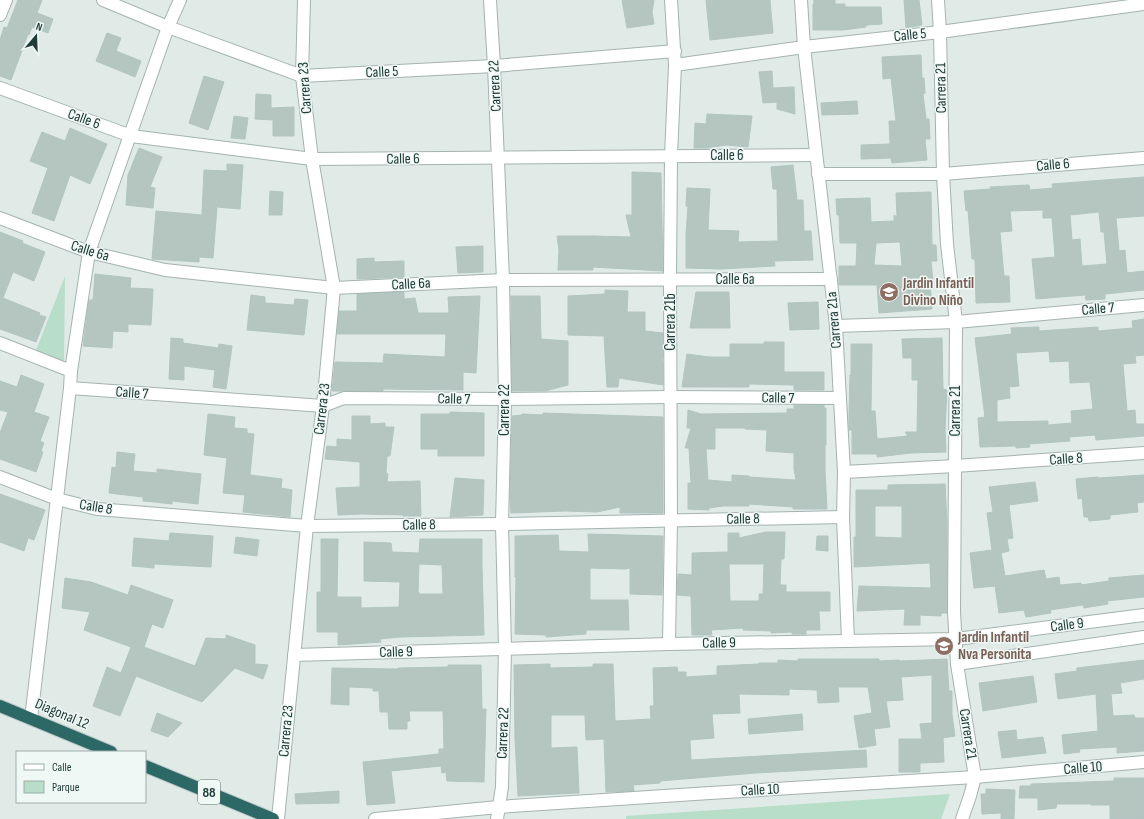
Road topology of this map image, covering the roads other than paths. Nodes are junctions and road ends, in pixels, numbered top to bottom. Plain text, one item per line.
1 (6, 0) edge
2 (103, 0) edge
3 (180, 0) edge
4 (304, 0) edge
5 (490, 0) edge
6 (671, 0) edge
7 (801, 0) edge
8 (938, 0) edge
9 (1144, 4) edge
10 (0, 15) edge
11 (168, 27) junction
12 (940, 32) junction
13 (804, 47) junction
14 (675, 51) junction
15 (675, 65) junction
16 (494, 66) junction
17 (302, 76) junction
18 (0, 88) edge
19 (130, 136) junction
20 (816, 154) junction
21 (671, 156) junction
22 (498, 158) junction
23 (1144, 158) edge
24 (312, 159) junction
25 (818, 174) junction
26 (943, 174) junction
27 (0, 218) edge
28 (89, 252) junction
29 (670, 279) junction
30 (830, 279) junction
31 (503, 280) junction
32 (334, 288) junction
33 (1144, 305) edge
34 (956, 322) junction
35 (836, 326) junction
36 (0, 343) edge
37 (71, 372) junction
38 (70, 388) junction
39 (670, 397) junction
40 (840, 398) junction
41 (504, 399) junction
42 (323, 406) junction
43 (1144, 453) edge
44 (955, 466) junction
45 (844, 472) junction
46 (0, 477) edge
47 (57, 499) junction
48 (843, 517) junction
49 (671, 521) junction
50 (502, 524) junction
51 (307, 526) junction
52 (1144, 615) edge
53 (1144, 637) edge
54 (956, 639) junction
55 (848, 641) junction
56 (669, 644) junction
57 (505, 649) junction
58 (294, 655) junction
59 (957, 664) junction
60 (0, 706) edge
61 (31, 719) junction
62 (109, 751) edge
63 (1144, 762) edge
64 (146, 766) edge
65 (975, 777) junction
66 (498, 813) edge
67 (273, 819) edge
68 (278, 819) edge
69 (375, 819) edge
70 (962, 819) edge

1 - 10 street
2 - 11 street, Calle 5
3 - 11 street
4 - 17 street, Carrera 23
5 - 16 street, Carrera 22
6 - 14 street, Carrera 21b
7 - 13 street, Carrera 21a
8 - 12 street, Carrera 21
9 - 12 street, Calle 5
11 - 17 street, Calle 5
11 - 19 street
12 - 13 street, Calle 5
12 - 26 street, Carrera 21
13 - 15 street, Calle 5
13 - 20 street, Carrera 21a
14 - 15 street, Carrera 21b
14 - 16 street, Calle 5
15 - 21 street, Carrera 21b
16 - 17 street, Calle 5
16 - 22 street, Carrera 22
17 - 24 street, Carrera 23
18 - 19 street, Calle 6
19 - 24 street, Calle 6
19 - 28 street
20 - 21 street, Calle 6
20 - 25 street, Carrera 21a
21 - 22 street, Calle 6
21 - 29 street, Carrera 21b
22 - 24 street, Calle 6
22 - 31 street, Carrera 22
23 - 26 street, Calle 6
24 - 32 street, Carrera 23
25 - 26 street, Calle 6
25 - 30 street, Carrera 21a
26 - 34 street, Carrera 21
27 - 28 street, Calle 6a
28 - 32 street, Calle 6a
28 - 37 street
29 - 30 street, Calle 6a
29 - 31 street, Calle 6a
29 - 39 street, Carrera 21b
30 - 35 street, Carrera 21a
31 - 32 street, Calle 6a
31 - 41 street, Carrera 22
32 - 42 street, Carrera 23
33 - 34 street, Calle 7
34 - 35 street, Calle 7
34 - 44 street, Carrera 21
35 - 40 street, Carrera 21a
36 - 37 street
37 - 38 street
38 - 42 street, Calle 7
38 - 47 street
39 - 40 street, Calle 7
39 - 41 street, Calle 7
39 - 49 street, Carrera 21b
40 - 45 street, Carrera 21a
41 - 42 street, Calle 7
41 - 50 street, Carrera 22
42 - 51 street, Carrera 23
43 - 44 street, Calle 8
44 - 45 street, Calle 8
44 - 54 street, Carrera 21
45 - 48 street, Carrera 21a
46 - 47 street, Calle 8
47 - 51 street, Calle 8
47 - 61 street
48 - 49 street, Calle 8
48 - 55 street, Carrera 21a
49 - 50 street, Calle 8
49 - 56 street, Carrera 21b
50 - 51 street, Calle 8
50 - 57 street, Carrera 22
51 - 58 street, Carrera 23
52 - 54 street, Calle 9
53 - 59 street, Calle 9
54 - 55 street, Calle 9
54 - 59 street, Carrera 21
55 - 56 street, Calle 9
56 - 57 street, Calle 9
57 - 58 street, Calle 9
57 - 66 street, Carrera 22
58 - 68 street, Carrera 23
59 - 65 street, Carrera 21
60 - 61 highway, Diagonal 12
61 - 62 highway, Diagonal 12
63 - 65 street, Calle 10
64 - 67 highway, 88
65 - 66 street, Calle 10
65 - 70 street, Carrera 21
66 - 69 street, Calle 10

